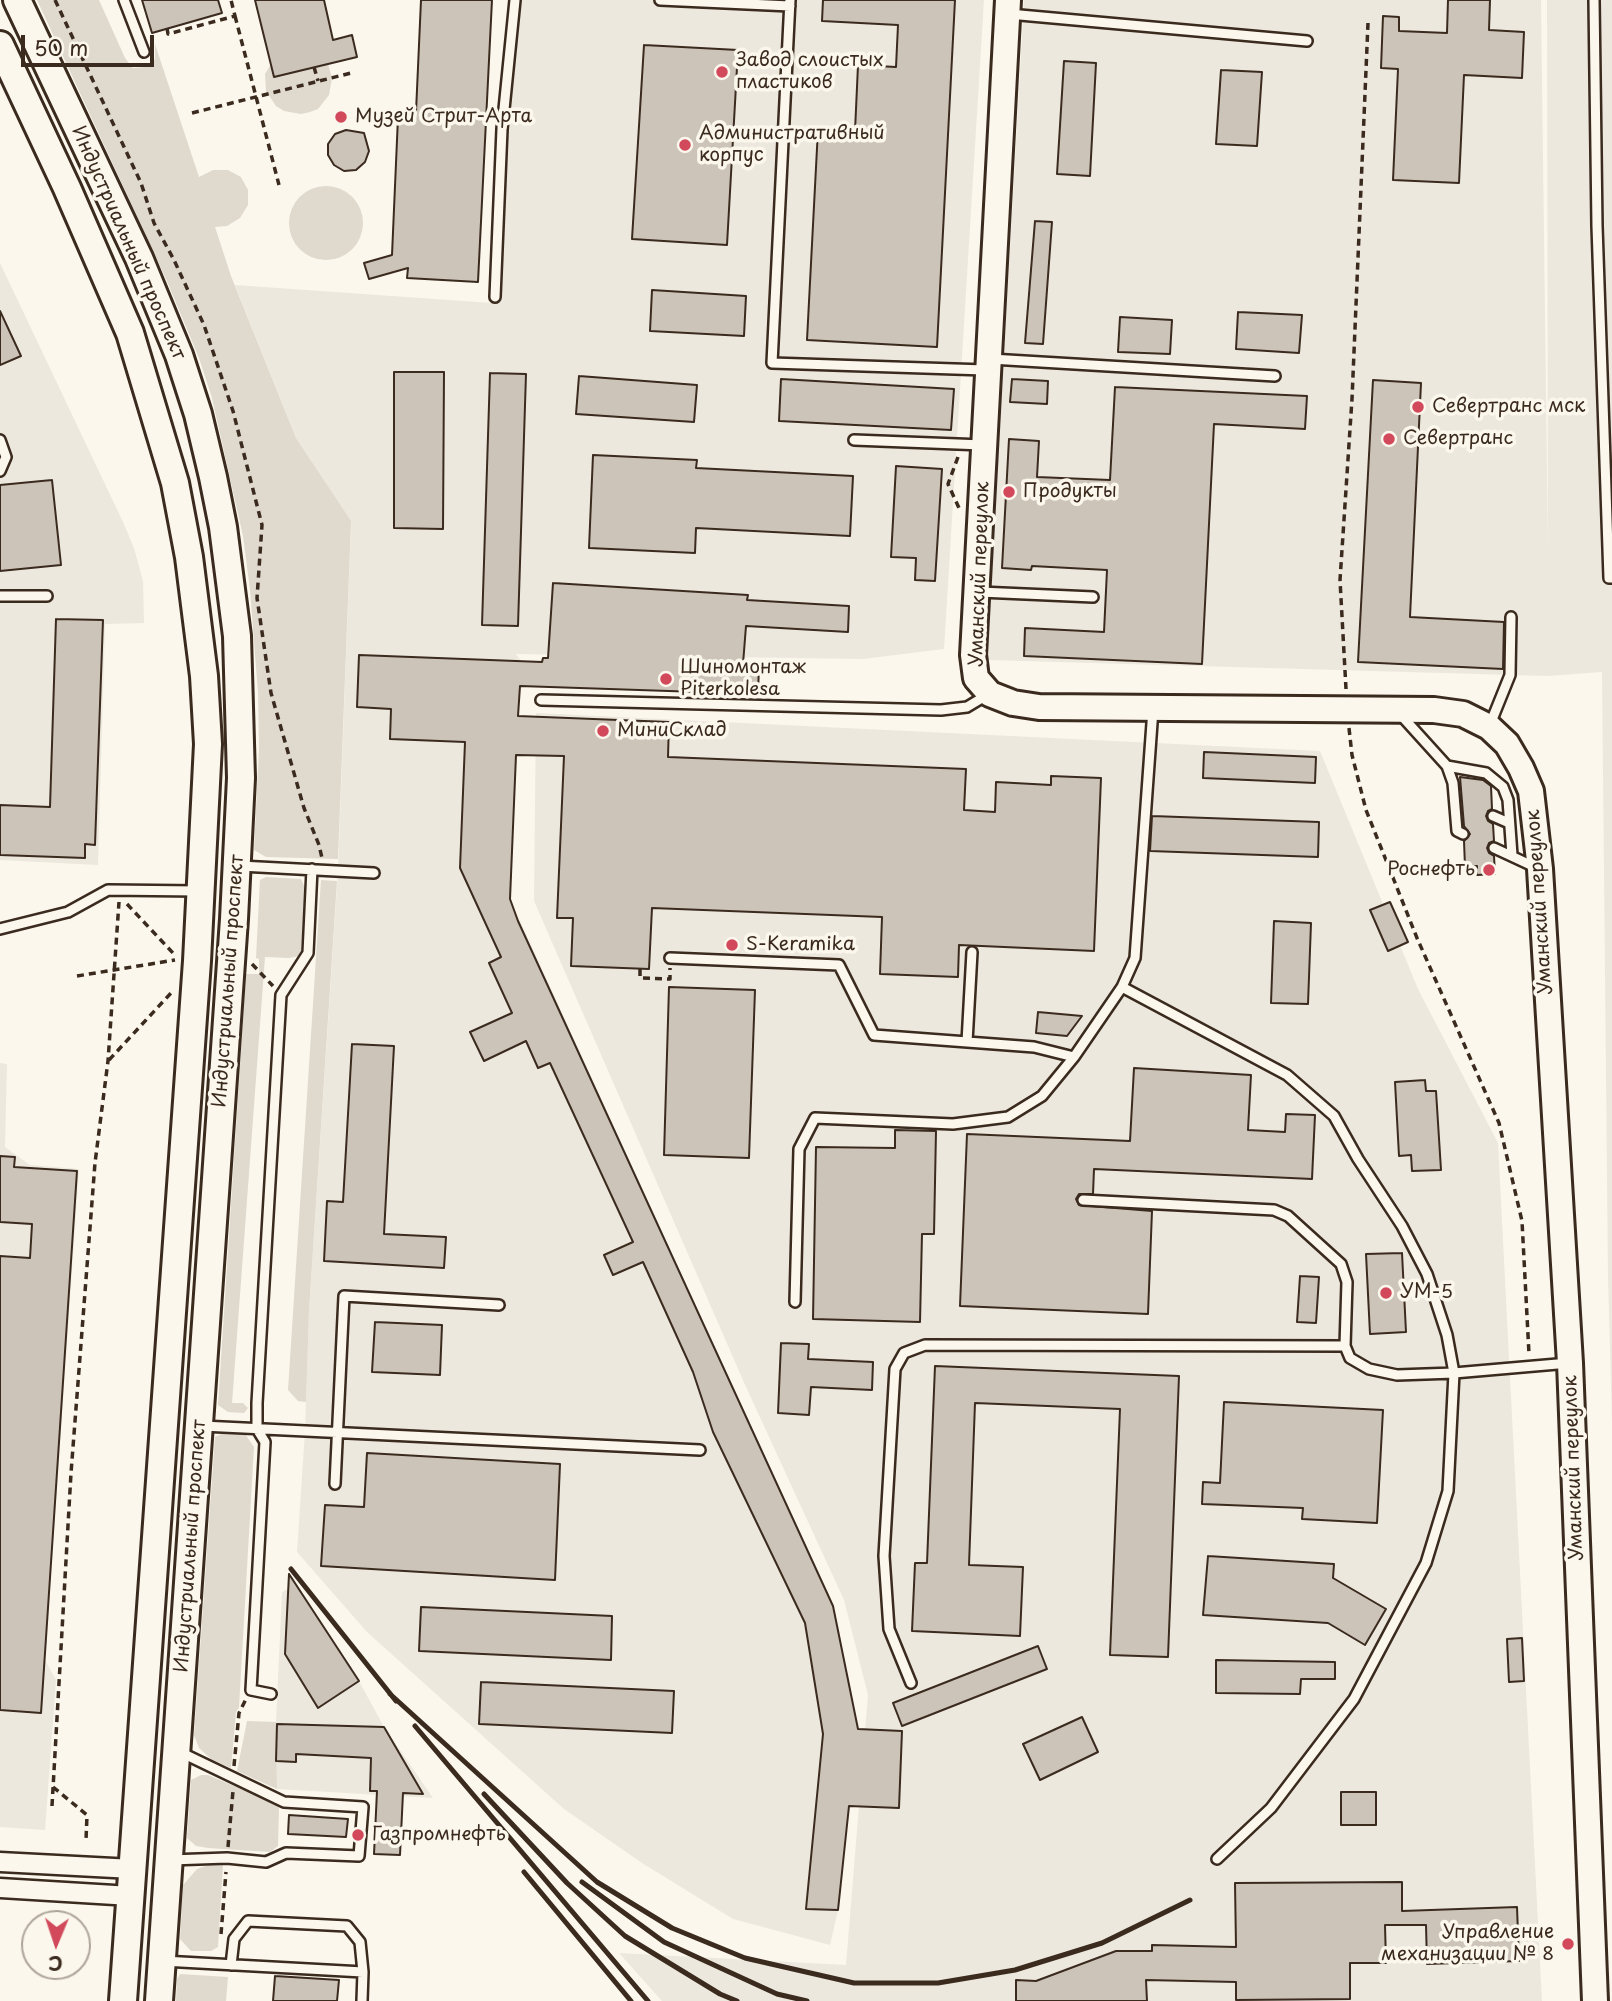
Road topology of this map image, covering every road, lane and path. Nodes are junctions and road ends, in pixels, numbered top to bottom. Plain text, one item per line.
1 (17, 0) edge
2 (124, 0) edge
3 (231, 0) edge
4 (515, 0) edge
5 (660, 0) edge
6 (1594, 0) edge
7 (790, 3) edge
8 (1008, 7) edge
9 (235, 16) junction
10 (167, 28) dead end
11 (1307, 41) dead end
12 (0, 46) edge
13 (144, 52) dead end
14 (314, 67) dead end
15 (351, 73) dead end
16 (318, 81) junction
17 (256, 97) junction
18 (192, 113) dead end
19 (279, 185) dead end
20 (495, 297) dead end
21 (989, 365) junction
22 (1275, 376) dead end
23 (0, 440) edge
24 (854, 440) dead end
25 (974, 445) junction
26 (0, 471) edge
27 (942, 483) dead end
28 (948, 484) junction
29 (965, 519) dead end
30 (1612, 578) edge
31 (976, 592) junction
32 (0, 596) edge
33 (47, 596) dead end
34 (1093, 597) dead end
35 (1511, 617) dead end
36 (990, 694) junction
37 (541, 700) dead end
38 (1153, 709) junction
39 (1395, 710) junction
40 (1489, 727) junction
41 (1447, 766) junction
42 (1493, 816) dead end
43 (1509, 823) junction
44 (1463, 834) dead end
45 (1494, 848) dead end
46 (1512, 855) junction
47 (237, 865) junction
48 (312, 869) junction
49 (1540, 869) junction
50 (374, 873) dead end
51 (120, 889) junction
52 (200, 891) junction
53 (0, 929) edge
54 (173, 953) dead end
55 (972, 953) dead end
56 (670, 958) joint
57 (173, 960) dead end
58 (252, 964) dead end
59 (640, 969) dead end
60 (114, 970) junction
61 (77, 976) dead end
62 (1122, 987) junction
63 (172, 993) dead end
64 (281, 995) junction
65 (967, 1042) junction
66 (1074, 1057) junction
67 (108, 1061) junction
68 (1083, 1199) dead end
69 (795, 1302) dead end
70 (499, 1306) dead end
71 (1345, 1346) junction
72 (1570, 1363) junction
73 (1454, 1373) junction
74 (199, 1426) junction
75 (257, 1429) junction
76 (337, 1433) junction
77 (700, 1450) dead end
78 (335, 1483) dead end
79 (911, 1683) dead end
80 (251, 1690) junction
81 (271, 1694) dead end
82 (177, 1750) junction
83 (233, 1778) junction
84 (53, 1787) junction
85 (52, 1806) dead end
86 (86, 1840) dead end
87 (227, 1858) junction
88 (1217, 1859) dead end
89 (168, 1860) junction
90 (0, 1862) edge
91 (133, 1869) junction
92 (0, 1888) edge
93 (131, 1896) junction
94 (161, 1961) junction
95 (231, 1965) junction
96 (363, 1972) junction
97 (123, 2001) edge
98 (159, 2001) edge
99 (362, 2001) edge
100 (1595, 2001) edge

1 - 47 main road, Индустриальный проспект
2 - 13 lane
3 - 9 path
4 - 20 lane
5 - 7 lane
6 - 30 lane
7 - 21 lane
8 - 11 lane
8 - 21 street, Уманский переулок
9 - 10 path
9 - 17 path
12 - 52 main road, Индустриальный проспект
14 - 16 path
15 - 16 path
16 - 17 path
17 - 18 path
17 - 19 path
21 - 22 lane
21 - 25 street, Уманский переулок
23 - 26 lane
24 - 25 lane
25 - 28 path
25 - 31 street, Уманский переулок
27 - 28 path
28 - 29 path
31 - 34 lane
31 - 36 street, Уманский переулок
32 - 33 lane
35 - 40 lane
36 - 37 lane
36 - 38 street, Уманский переулок
38 - 39 street, Уманский переулок
38 - 62 lane
39 - 40 street, Уманский переулок
39 - 41 lane
40 - 49 street, Уманский переулок
41 - 43 lane
41 - 44 lane
42 - 43 lane
43 - 46 lane
45 - 46 lane
46 - 49 lane
47 - 48 lane
47 - 74 main road, Индустриальный проспект
48 - 50 lane
48 - 64 lane
49 - 72 street, Уманский переулок
51 - 52 lane
51 - 53 lane
51 - 54 path
51 - 60 path
52 - 91 main road, Индустриальный проспект
55 - 65 lane
56 - 59 path
56 - 65 lane
57 - 60 path
58 - 64 path
60 - 61 path
60 - 67 path
62 - 66 lane
62 - 73 lane
63 - 67 path
64 - 75 lane
65 - 66 lane
66 - 69 lane
67 - 84 path
68 - 71 lane
70 - 76 lane
71 - 73 lane
71 - 79 lane
72 - 73 lane
72 - 100 street, Уманский переулок
73 - 88 lane
74 - 75 lane
74 - 82 main road, Индустриальный проспект
75 - 76 lane
75 - 80 lane
76 - 77 lane
76 - 78 lane
80 - 81 lane
80 - 83 path
82 - 83 lane
82 - 89 main road, Индустриальный проспект
83 - 87 path
83 - 87 lane
84 - 85 path
84 - 86 path
87 - 89 lane
87 - 95 path
89 - 94 main road, Индустриальный проспект
90 - 91 street
91 - 93 main road, Индустриальный проспект
92 - 93 street
93 - 97 main road, Индустриальный проспект
94 - 95 lane
94 - 98 main road, Индустриальный проспект
95 - 96 lane
95 - 96 lane
96 - 99 lane

